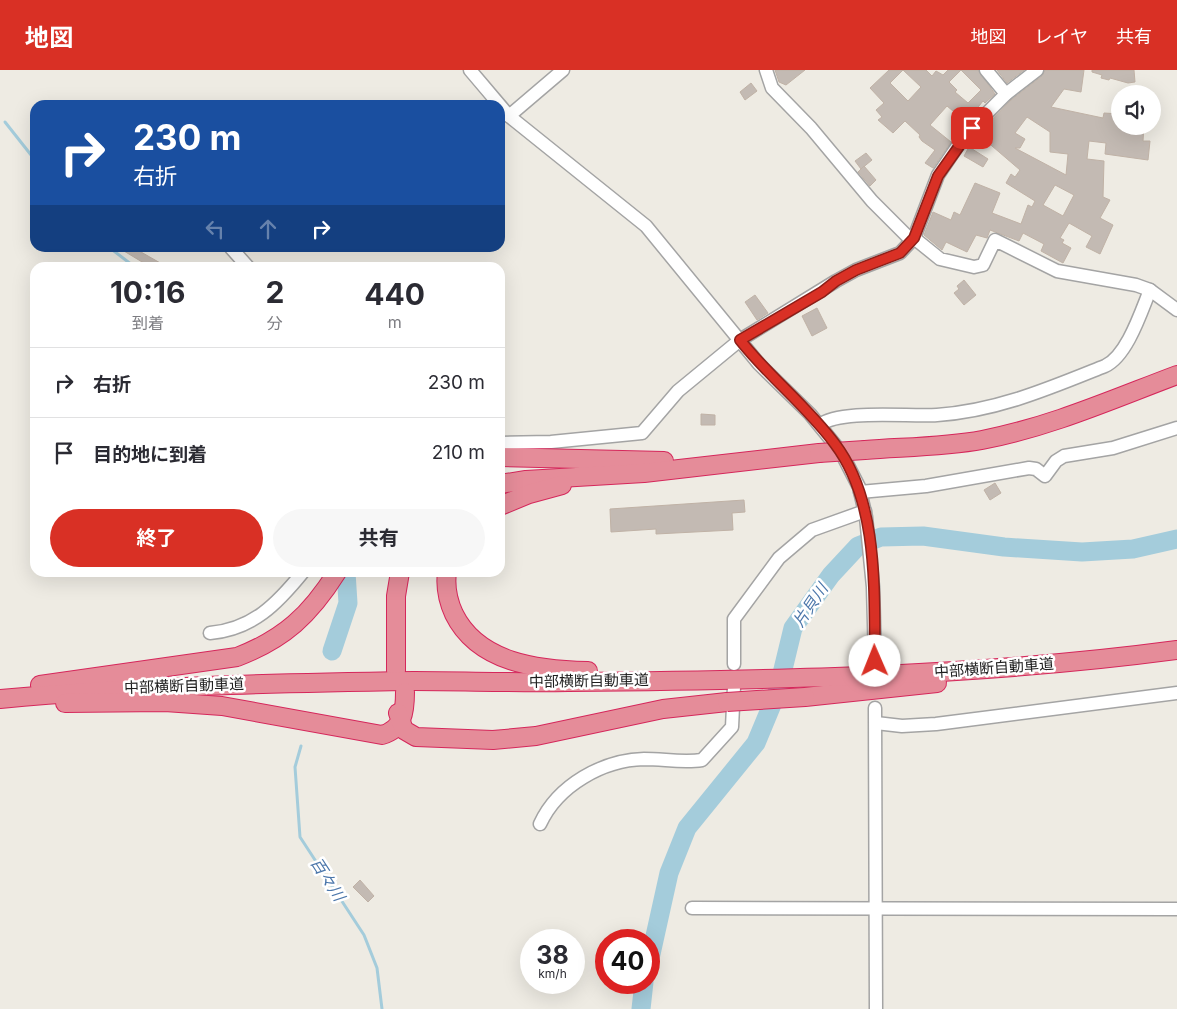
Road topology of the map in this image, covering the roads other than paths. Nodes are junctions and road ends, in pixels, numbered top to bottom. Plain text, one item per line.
1 (470, 70) edge
2 (563, 70) edge
3 (766, 70) edge
4 (986, 70) edge
5 (1037, 70) edge
6 (1006, 94) junction
7 (495, 100) edge
8 (505, 111) edge
9 (509, 116) junction
10 (913, 239) junction
11 (234, 252) edge
12 (243, 262) edge
13 (1150, 290) junction
14 (1177, 310) edge
15 (740, 340) junction
16 (1177, 375) edge
17 (820, 425) junction
18 (1177, 428) edge
19 (505, 443) edge
20 (505, 457) edge
21 (625, 468) junction
22 (505, 474) edge
23 (505, 483) edge
24 (860, 492) junction
25 (505, 504) edge
26 (865, 514) junction
27 (299, 577) edge
28 (399, 577) edge
29 (409, 577) edge
30 (447, 577) edge
31 (333, 578) edge
32 (210, 633) dead end
33 (1177, 650) edge
34 (1061, 664) junction
35 (880, 668) junction
36 (735, 681) junction
37 (401, 692) dead end
38 (0, 693) edge
39 (1177, 693) edge
40 (0, 699) edge
41 (0, 703) edge
42 (876, 708) dead end
43 (401, 722) junction
44 (876, 723) junction
45 (540, 824) dead end
46 (692, 908) dead end
47 (876, 909) junction
48 (1177, 909) edge
49 (876, 1009) edge

1 - 7 street
2 - 9 street
3 - 10 street
4 - 6 street
5 - 6 street
6 - 10 street
8 - 9 street
9 - 15 street
10 - 13 street
10 - 15 street
11 - 12 street
13 - 14 street
13 - 17 street
15 - 17 street
15 - 19 street
16 - 21 highway, bridge
17 - 24 street
18 - 24 street
20 - 21 highway
21 - 22 highway
21 - 23 highway
21 - 25 highway
24 - 26 street
26 - 35 street
26 - 36 street
27 - 32 street
28 - 29 highway
30 - 36 highway
31 - 38 highway
33 - 34 highway, 中部横断自動車道
34 - 35 highway, 中部横断自動車道
34 - 36 highway, bridge
35 - 36 highway, 中部横断自動車道
36 - 40 highway, 中部横断自動車道
36 - 43 highway
36 - 45 street
37 - 43 highway
39 - 44 street
41 - 43 highway
42 - 44 street
44 - 47 street
46 - 47 street
47 - 48 street
47 - 49 street

